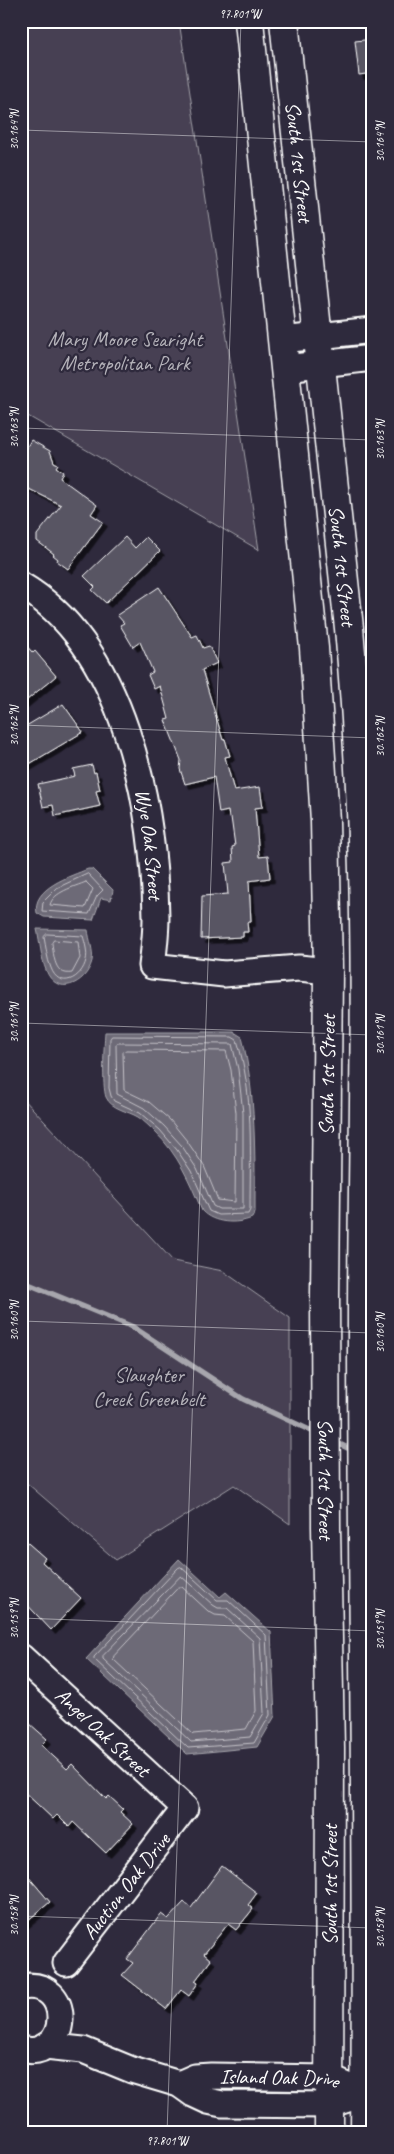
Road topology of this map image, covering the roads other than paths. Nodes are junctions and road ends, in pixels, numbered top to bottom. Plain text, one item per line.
1 (249, 21) edge
2 (284, 21) edge
3 (373, 330) edge
4 (318, 336) junction
5 (282, 340) junction
6 (373, 358) edge
7 (321, 365) junction
8 (285, 368) junction
9 (21, 585) edge
10 (328, 971) junction
11 (364, 978) junction
12 (21, 1657) edge
13 (185, 1808) joint
14 (66, 1963) junction
15 (28, 1987) edge
16 (60, 2013) junction
17 (28, 2049) edge
18 (83, 2050) junction
19 (329, 2078) junction
20 (179, 2084) junction
21 (369, 2093) edge
22 (329, 2105) junction
23 (329, 2133) edge
24 (366, 2133) edge

1 - 5 main road, South 1st Street
2 - 4 main road, South 1st Street
3 - 4 street
4 - 5 street
4 - 7 main road, South 1st Street
5 - 8 main road, South 1st Street
6 - 7 street
7 - 8 street
7 - 11 main road, South 1st Street
8 - 10 main road, South 1st Street
9 - 10 street, Wye Oak Street
10 - 11 main road
10 - 19 main road, South 1st Street
11 - 21 main road, South 1st Street
12 - 13 street, Angel Oak Street
13 - 14 street, Auction Oak Drive
14 - 15 street, Auction Oak Drive
14 - 16 street, Auction Oak Drive
15 - 16 street, Island Oak Drive
16 - 17 street
16 - 18 street, Island Oak Drive
17 - 18 street, Island Oak Drive
18 - 20 street, Island Oak Drive
19 - 20 street, Island Oak Drive
19 - 21 street, Island Oak Drive
19 - 22 main road, South 1st Street
20 - 22 street, Island Oak Drive
21 - 22 street, Island Oak Drive
21 - 24 main road, South 1st Street
22 - 23 main road, South 1st Street

